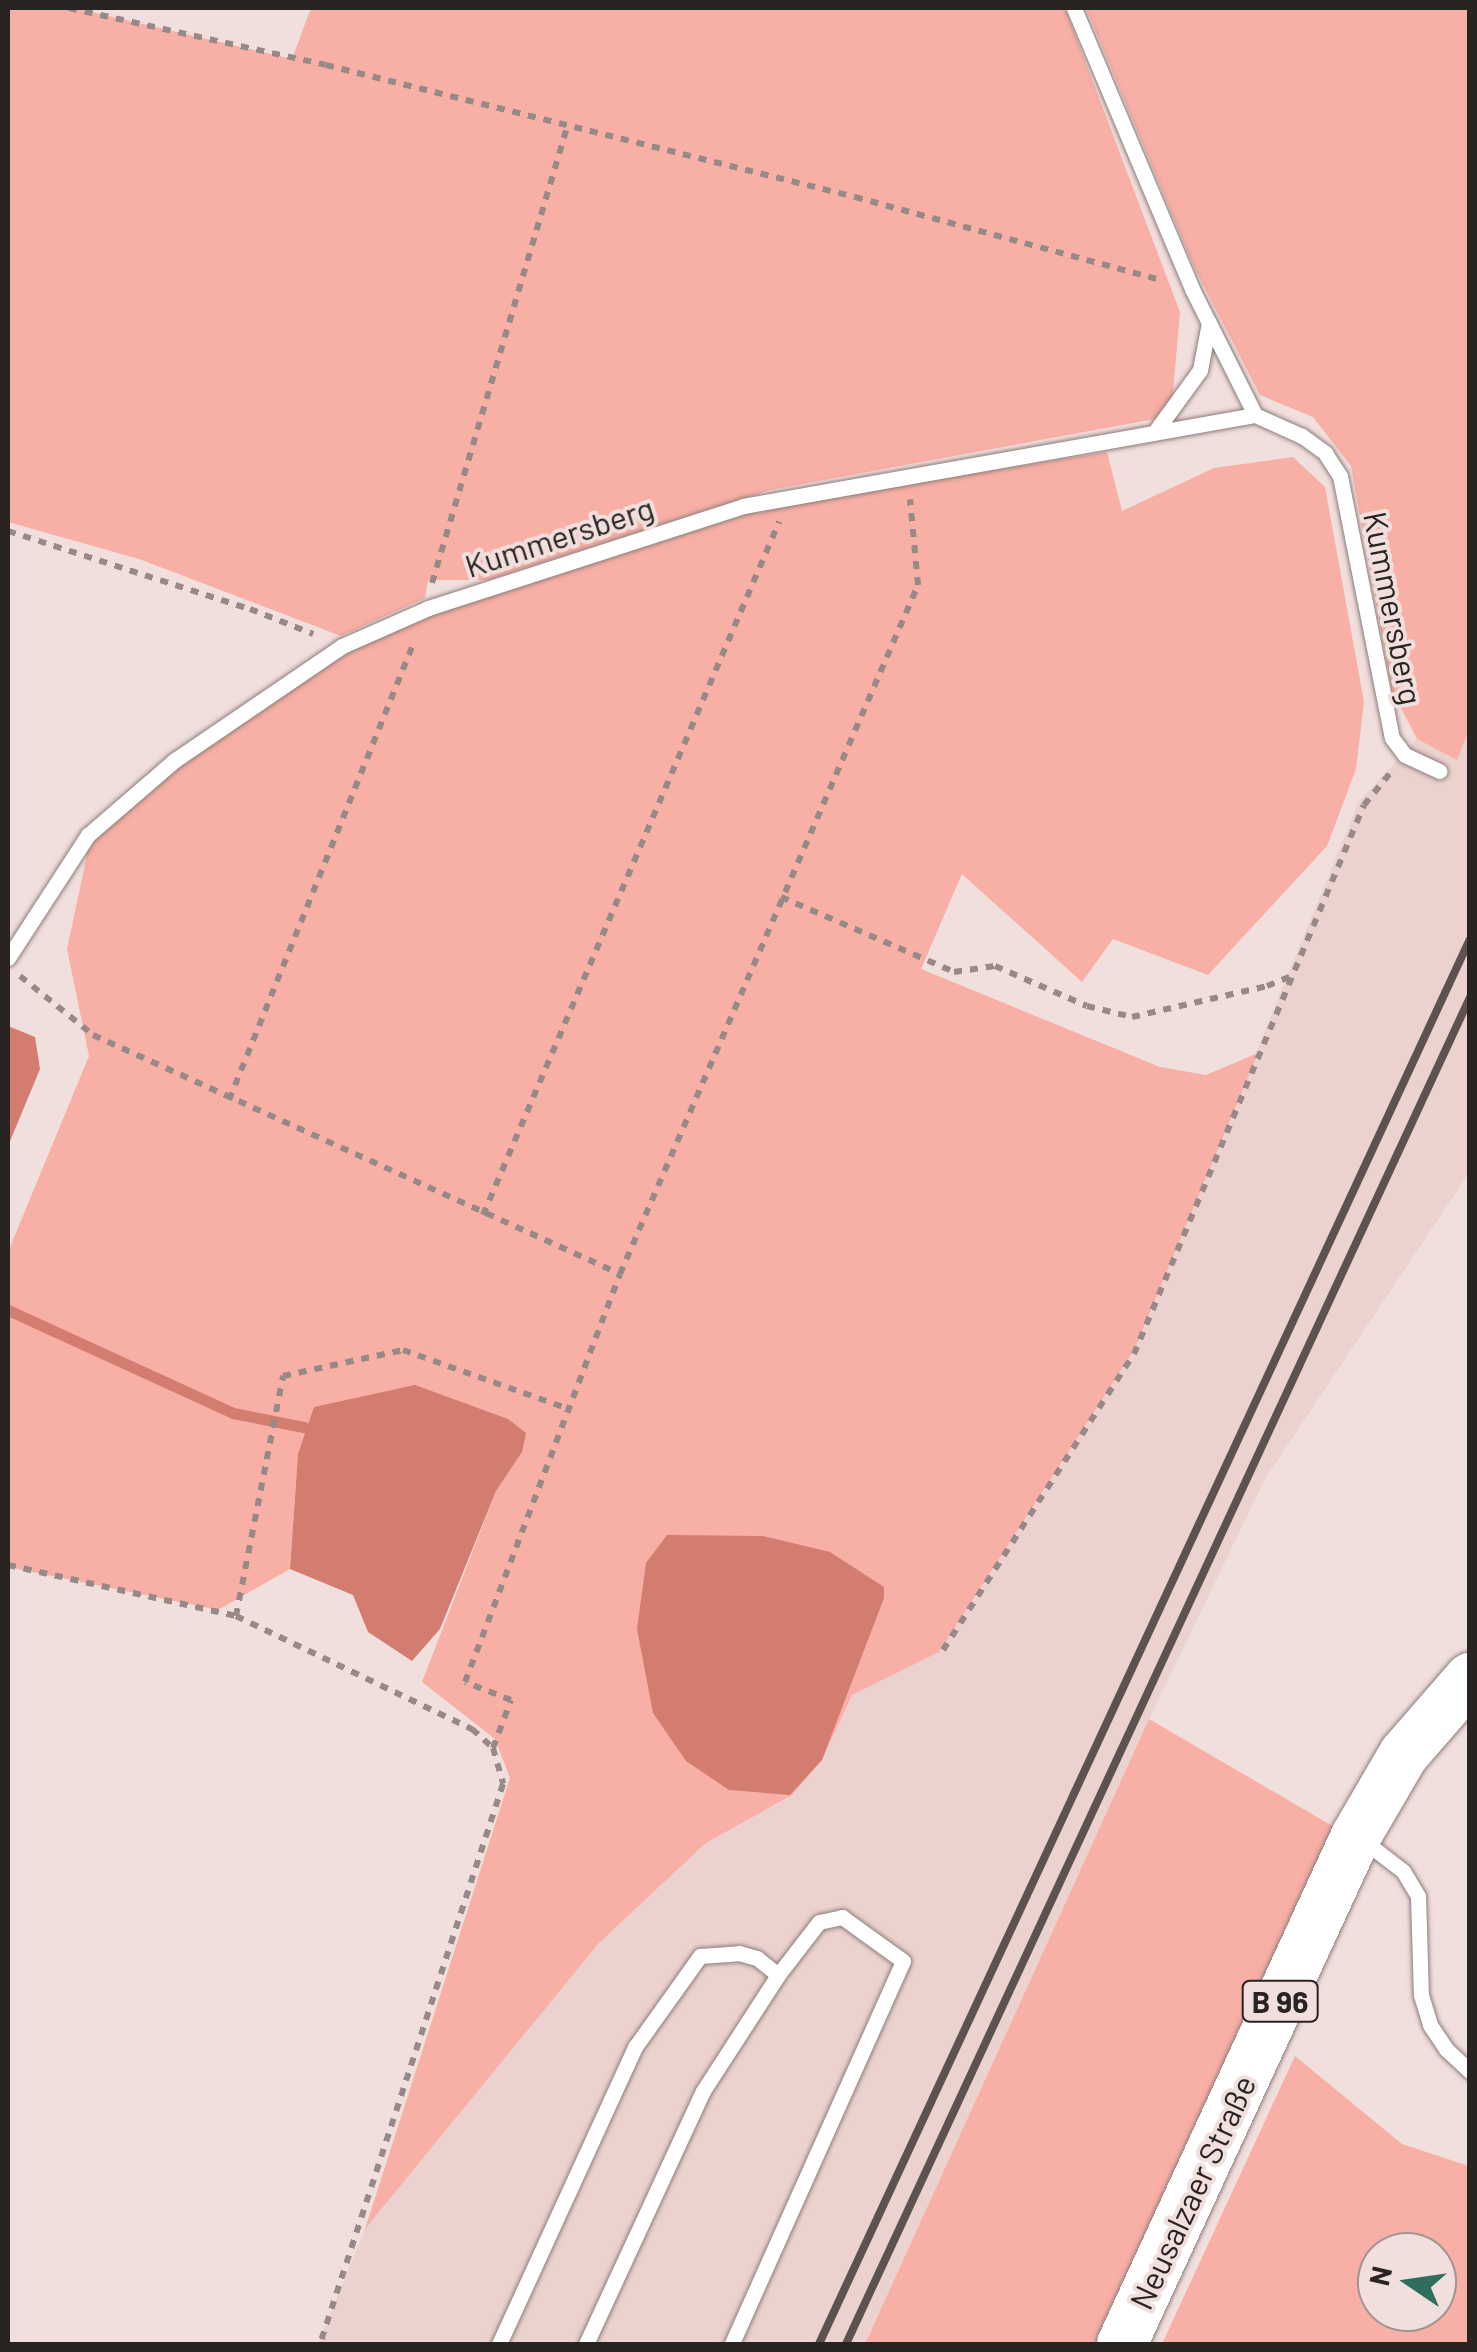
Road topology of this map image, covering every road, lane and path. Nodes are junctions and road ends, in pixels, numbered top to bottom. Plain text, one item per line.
1 (69, 8) edge
2 (1074, 8) edge
3 (1192, 289) junction
4 (1209, 321) junction
5 (1255, 415) junction
6 (1157, 429) junction
7 (908, 477) junction
8 (790, 495) junction
9 (8, 531) edge
10 (342, 646) junction
11 (1404, 755) junction
12 (1440, 771) dead end
13 (781, 897) junction
14 (8, 958) edge
15 (8, 966) edge
16 (1295, 974) junction
17 (483, 1216) junction
18 (620, 1274) junction
19 (569, 1409) junction
20 (8, 1565) edge
21 (236, 1616) junction
22 (943, 1650) dead end
23 (1470, 1678) edge
24 (493, 1748) junction
25 (1356, 1836) junction
26 (778, 1975) junction
27 (1470, 2071) edge
28 (320, 2344) edge
29 (499, 2344) edge
30 (586, 2344) edge
31 (732, 2344) edge
32 (1122, 2344) edge

1 - 3 path
2 - 3 lane
3 - 4 lane
4 - 5 lane
4 - 6 lane
5 - 6 lane, Kummersberg
5 - 11 lane, Kummersberg
6 - 7 lane, Kummersberg
7 - 8 lane, Kummersberg
7 - 13 path
8 - 10 lane, Kummersberg
8 - 17 path
9 - 10 path
10 - 14 lane, Kummersberg
11 - 12 lane, Kummersberg
11 - 16 path
13 - 16 path
13 - 18 path
15 - 17 path
16 - 22 path
17 - 18 path
18 - 19 path
19 - 21 path
19 - 24 path
20 - 21 path
21 - 24 path
23 - 25 main road, Neusalzaer Straße / B 96
24 - 28 path
25 - 27 lane
25 - 32 main road, Neusalzaer Straße / B 96
26 - 29 lane
26 - 30 lane
26 - 31 lane

